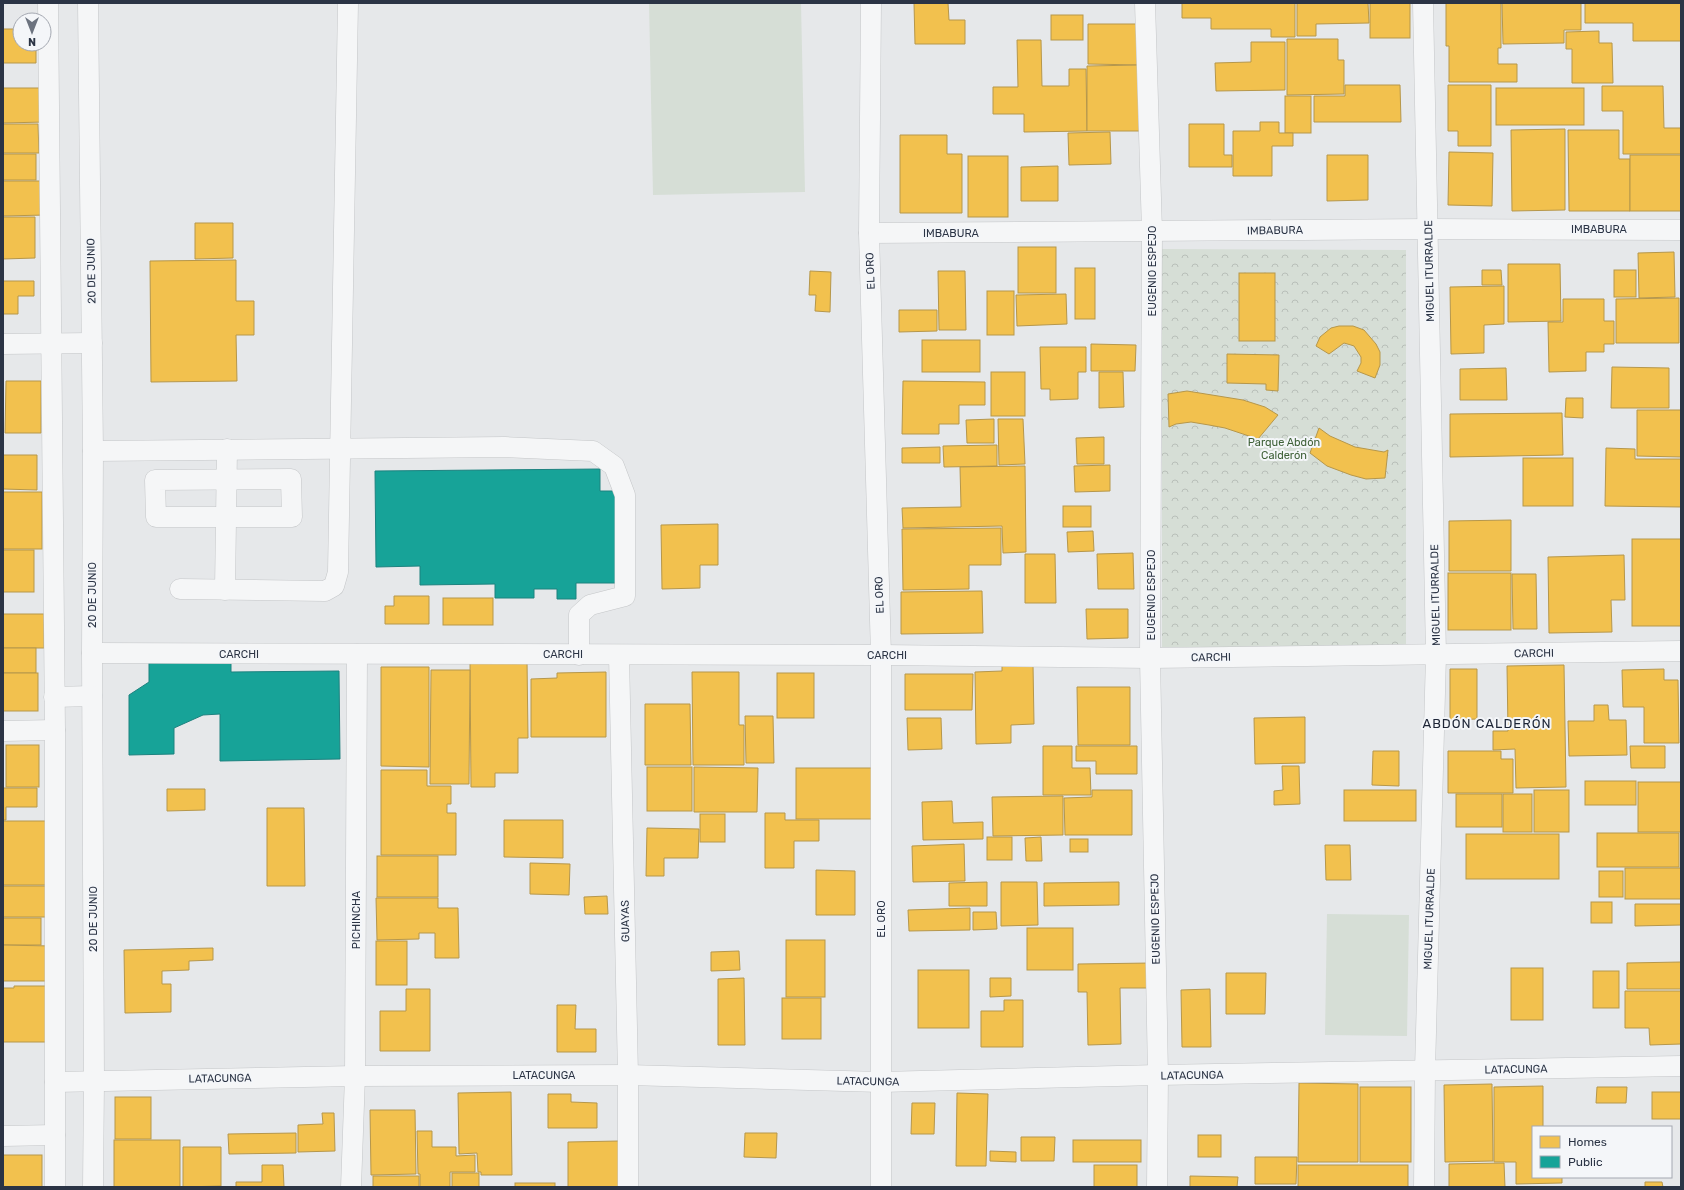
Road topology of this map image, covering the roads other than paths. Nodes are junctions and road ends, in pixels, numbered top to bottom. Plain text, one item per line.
1 (48, 3) edge
2 (88, 3) edge
3 (348, 3) edge
4 (871, 3) edge
5 (1145, 3) edge
6 (1423, 3) edge
7 (1428, 229) junction
8 (1681, 230) edge
9 (1152, 231) junction
10 (869, 234) junction
11 (92, 343) junction
12 (3, 344) edge
13 (52, 344) junction
14 (227, 448) junction
15 (341, 448) junction
16 (93, 451) junction
17 (227, 479) junction
18 (227, 517) junction
19 (180, 589) dead end
20 (225, 590) junction
21 (1681, 651) edge
22 (92, 653) junction
23 (357, 654) junction
24 (579, 654) junction
25 (619, 654) junction
26 (1436, 654) junction
27 (881, 655) junction
28 (1150, 658) junction
29 (92, 696) junction
30 (54, 697) junction
31 (55, 730) junction
32 (3, 731) edge
33 (1681, 1066) edge
34 (1425, 1070) junction
35 (628, 1075) junction
36 (1158, 1075) junction
37 (355, 1076) junction
38 (94, 1081) junction
39 (55, 1082) junction
40 (881, 1082) junction
41 (55, 1135) junction
42 (3, 1136) edge
43 (55, 1187) edge
44 (93, 1187) edge
45 (351, 1187) edge
46 (628, 1187) edge
47 (881, 1187) edge
48 (1156, 1187) edge
49 (1424, 1187) edge

1 - 13 street
2 - 11 street, 20 DE JUNIO
3 - 15 street
4 - 10 street, EL ORO
5 - 9 street, EUGENIO ESPEJO
6 - 7 street, MIGUEL ITURRALDE
7 - 8 street, IMBABURA
7 - 9 street, IMBABURA
7 - 26 street, MIGUEL ITURRALDE
9 - 10 street, IMBABURA
9 - 28 street, EUGENIO ESPEJO
10 - 27 street, EL ORO
11 - 13 street
11 - 16 street, 20 DE JUNIO
12 - 13 street
13 - 30 street
14 - 15 street
14 - 16 street
14 - 17 street
15 - 20 street
15 - 24 street
16 - 22 street, 20 DE JUNIO
17 - 18 street
17 - 18 street
17 - 18 street
18 - 20 street
19 - 20 street
21 - 26 street, CARCHI
22 - 23 street, CARCHI
22 - 29 street, 20 DE JUNIO
23 - 24 street, CARCHI
23 - 37 street, PICHINCHA
24 - 25 street, CARCHI
25 - 27 street, CARCHI
25 - 35 street, GUAYAS
26 - 28 street, CARCHI
26 - 34 street, MIGUEL ITURRALDE
27 - 28 street, CARCHI
27 - 40 street, EL ORO
28 - 36 street, EUGENIO ESPEJO
29 - 30 street
29 - 38 street, 20 DE JUNIO
30 - 31 street
31 - 32 street
31 - 39 street
33 - 34 street, LATACUNGA
34 - 36 street, LATACUNGA
34 - 49 street, MIGUEL ITURRALDE
35 - 37 street, LATACUNGA
35 - 40 street, LATACUNGA
35 - 46 street, GUAYAS
36 - 40 street, LATACUNGA
36 - 48 street, EUGENIO ESPEJO
37 - 38 street, LATACUNGA
37 - 45 street, PICHINCHA
38 - 39 street, LATACUNGA
38 - 44 street, 20 DE JUNIO
39 - 41 street
40 - 47 street, EL ORO
41 - 42 street
41 - 43 street

